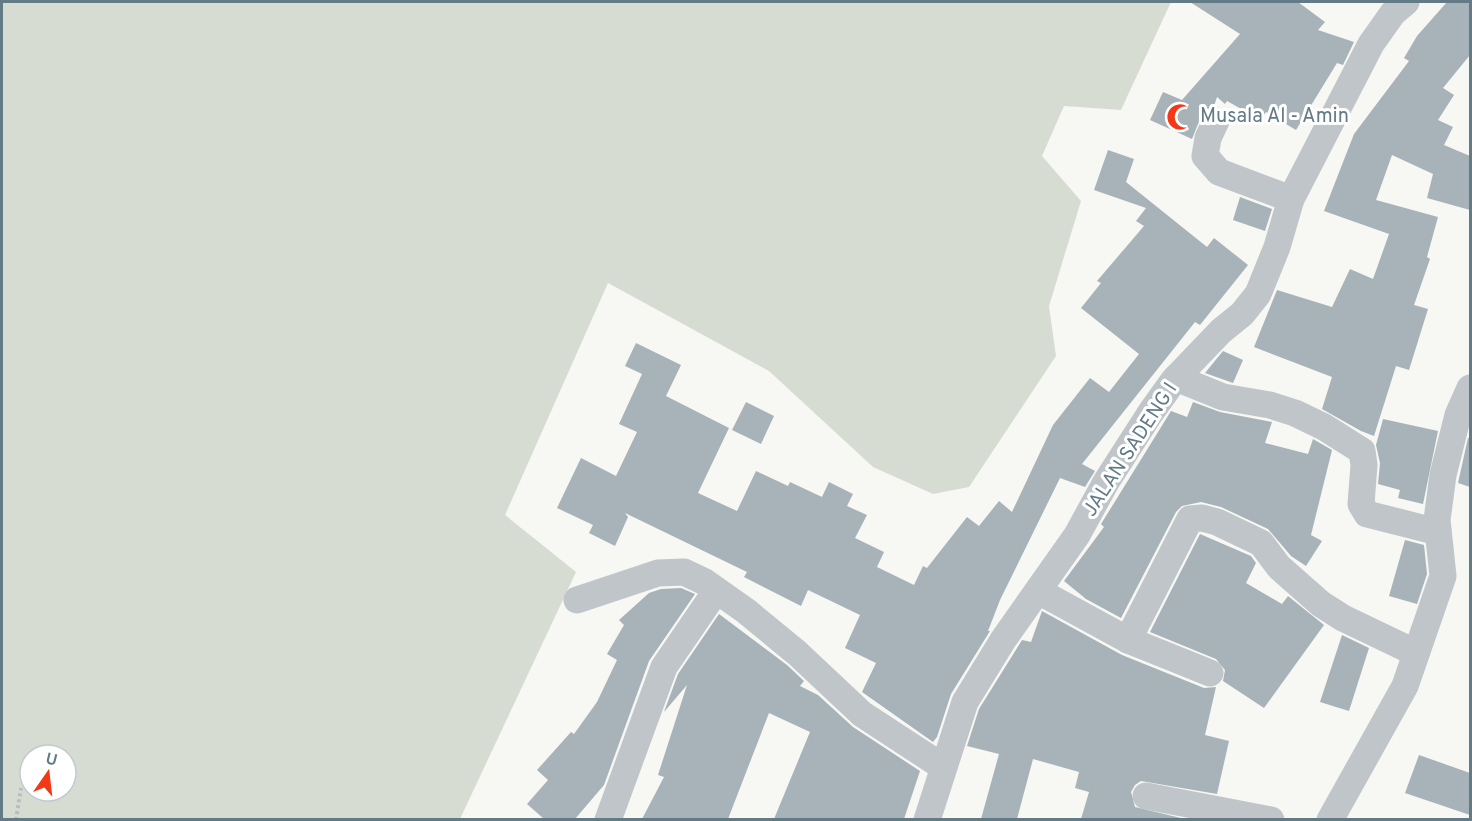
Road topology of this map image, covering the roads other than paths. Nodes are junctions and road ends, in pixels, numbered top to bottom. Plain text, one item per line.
1 (1406, 2) edge
2 (1216, 121) dead end
3 (1291, 199) junction
4 (1176, 378) junction
5 (1470, 388) edge
6 (1438, 532) junction
7 (716, 591) junction
8 (1040, 592) junction
9 (577, 600) dead end
10 (1128, 640) junction
11 (1416, 652) junction
12 (1210, 673) dead end
13 (943, 767) junction
14 (1146, 796) dead end
15 (608, 819) edge
16 (927, 819) edge
17 (1271, 819) edge
18 (1330, 819) edge

1 - 3 street, JALAN SADENG I
2 - 3 street
3 - 4 street, JALAN SADENG I
4 - 6 street
4 - 8 street, JALAN SADENG I
5 - 6 street
6 - 11 street
7 - 9 street
7 - 13 street
7 - 15 street
8 - 10 street
8 - 13 street, JALAN SADENG I
10 - 11 street
10 - 12 street
11 - 18 street
13 - 16 street, JALAN SADENG I
14 - 17 street

